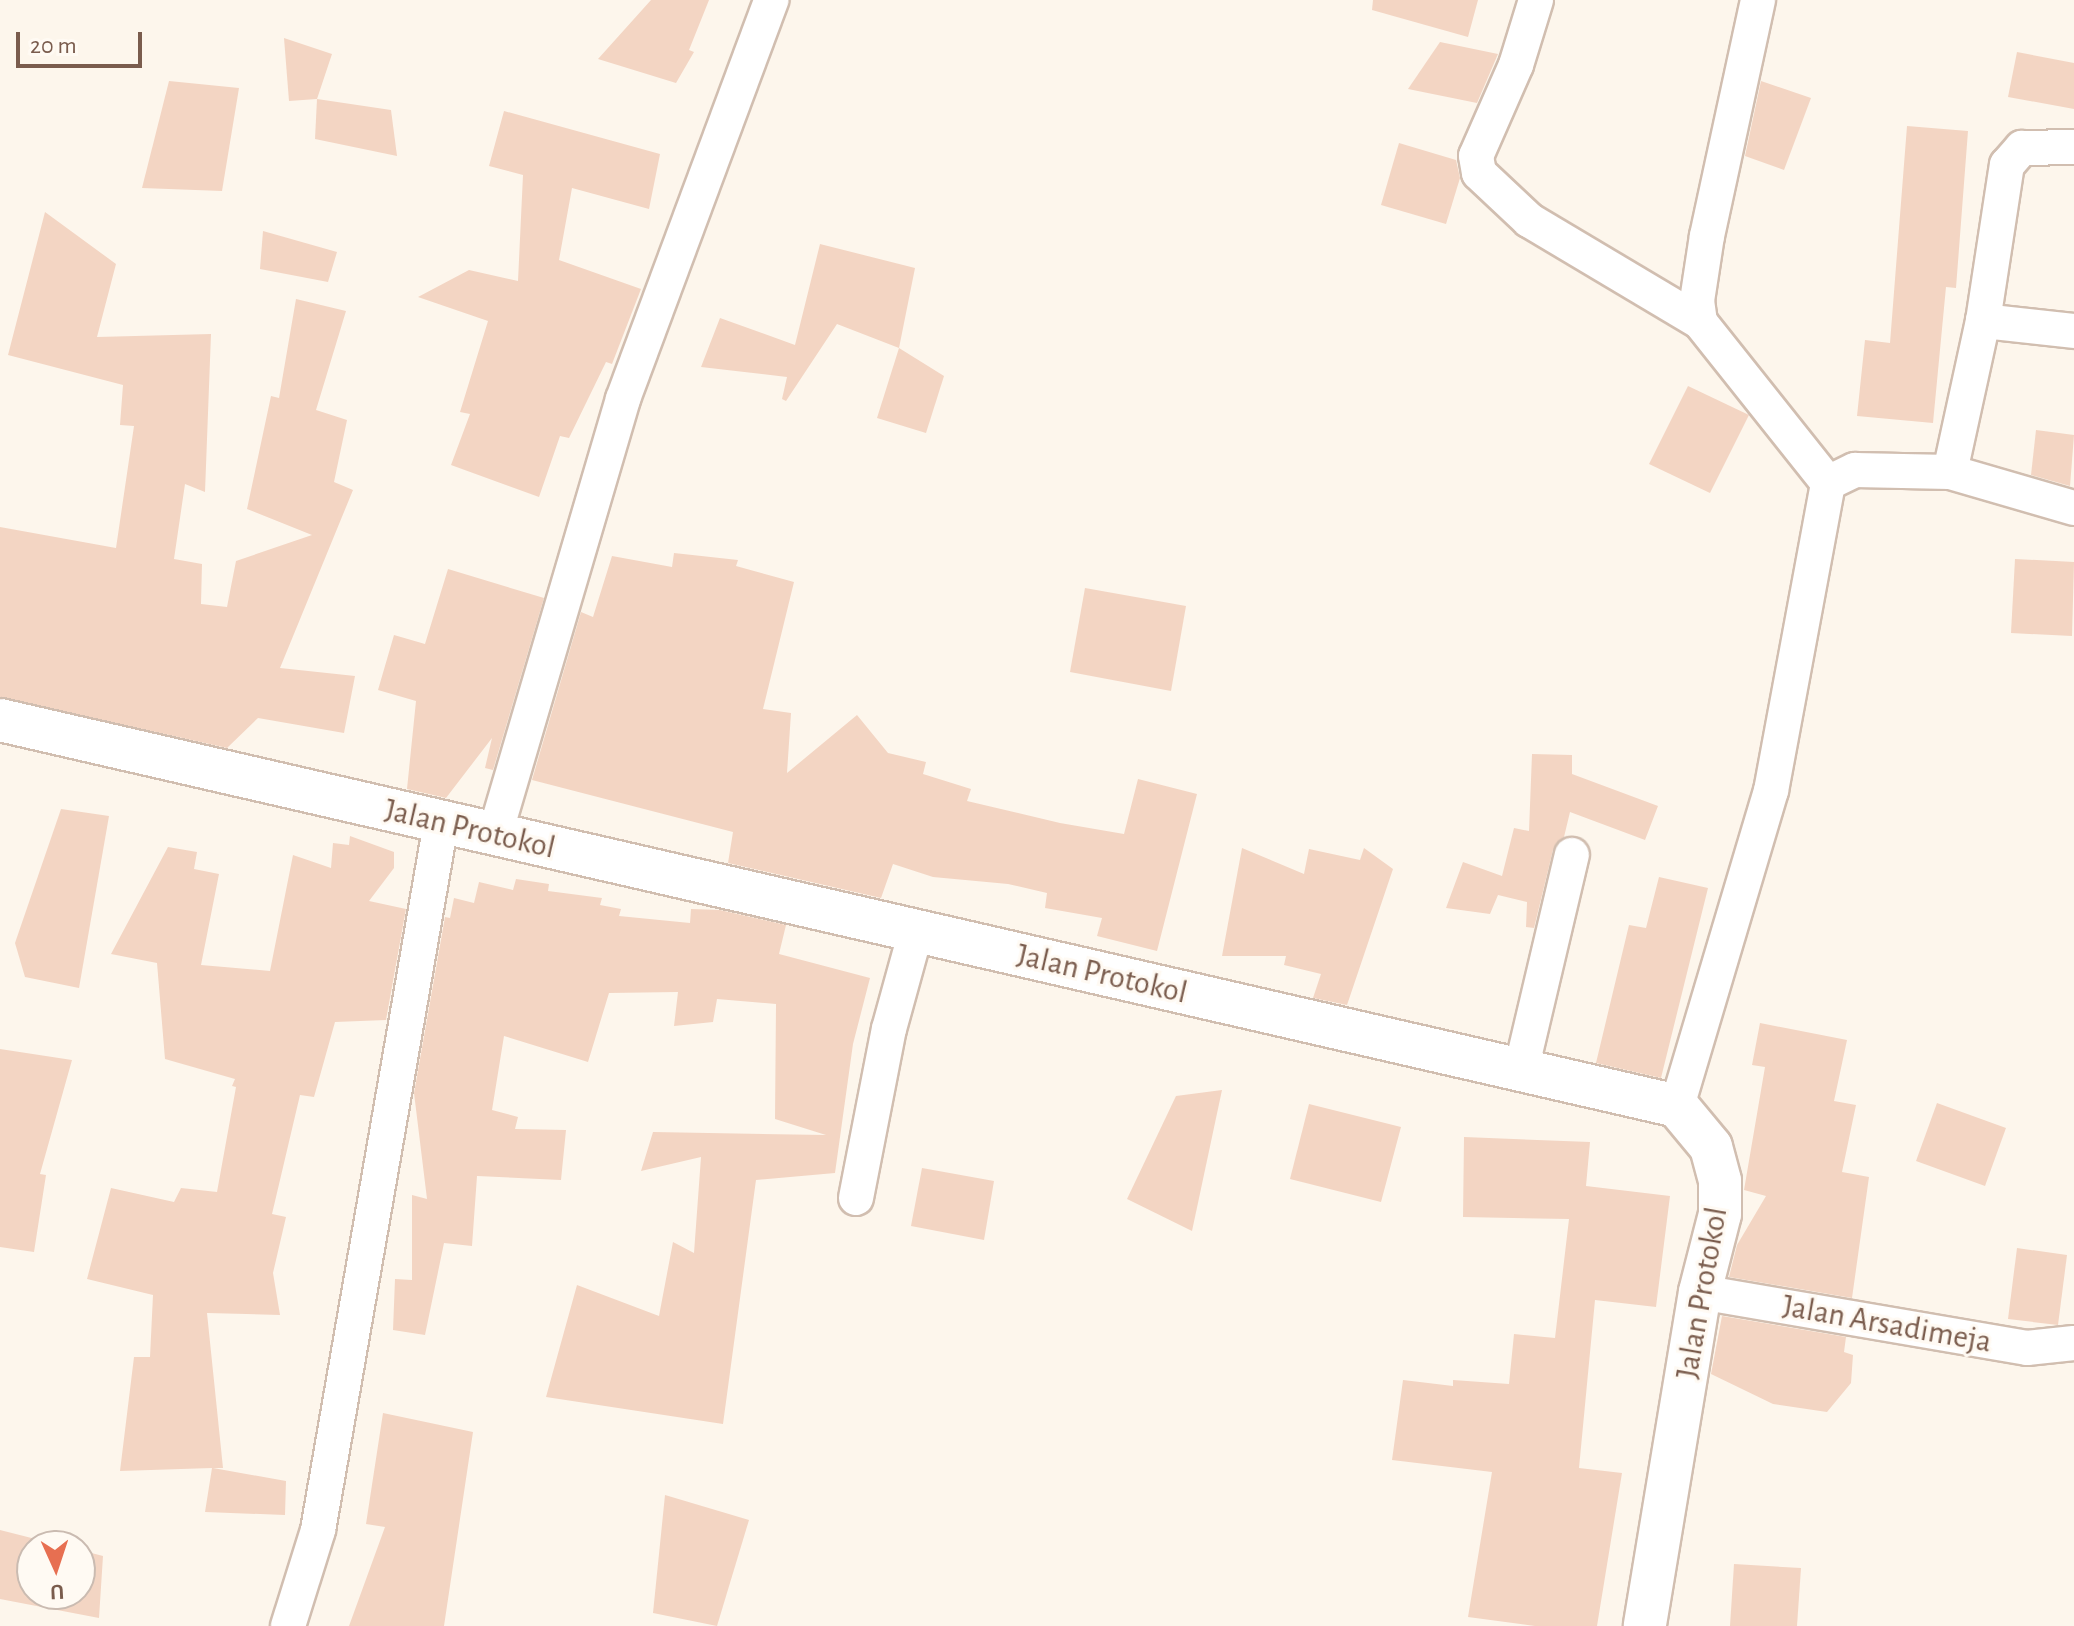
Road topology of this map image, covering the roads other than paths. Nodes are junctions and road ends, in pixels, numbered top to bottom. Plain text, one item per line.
1 (771, 0) edge
2 (1536, 0) edge
3 (1758, 0) edge
4 (2074, 147) edge
5 (1983, 321) junction
6 (1700, 322) junction
7 (2074, 331) edge
8 (1950, 472) junction
9 (1828, 483) junction
10 (2074, 508) edge
11 (0, 720) edge
12 (441, 823) junction
13 (495, 834) junction
14 (1572, 855) dead end
15 (916, 931) junction
16 (1521, 1070) junction
17 (1677, 1106) junction
18 (856, 1198) dead end
19 (1700, 1292) junction
20 (2074, 1343) edge
21 (288, 1626) edge
22 (1645, 1626) edge

1 - 13 street
2 - 6 street
3 - 6 street
4 - 5 street
5 - 7 street
5 - 8 street
6 - 9 street
8 - 9 street
8 - 10 street
9 - 17 street
11 - 12 street, Jalan Protokol
12 - 13 street, Jalan Protokol
12 - 21 street
13 - 15 street, Jalan Protokol
14 - 16 street
15 - 16 street, Jalan Protokol
15 - 18 street
16 - 17 street, Jalan Protokol
17 - 19 street, Jalan Protokol
19 - 20 street, Jalan Arsadimeja
19 - 22 street, Jalan Protokol

